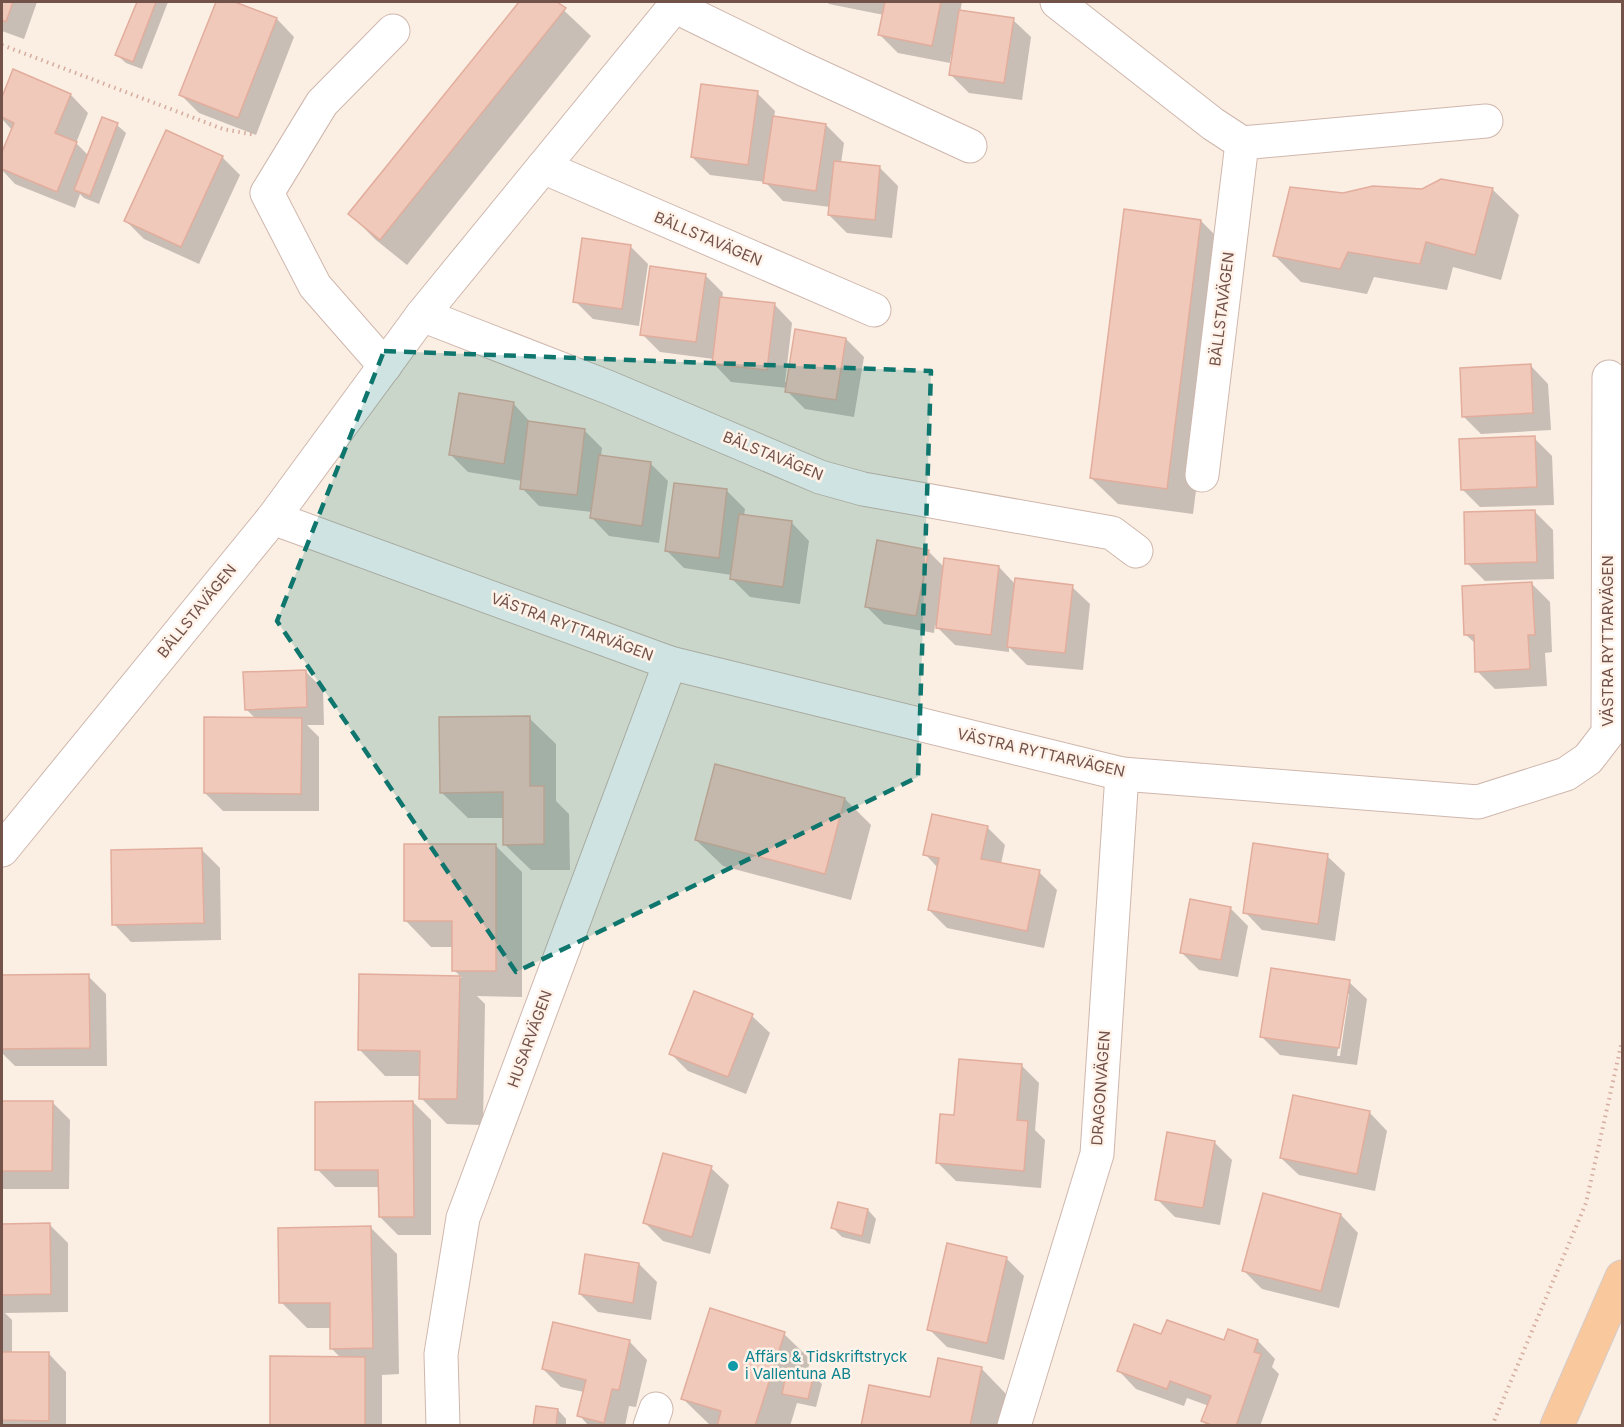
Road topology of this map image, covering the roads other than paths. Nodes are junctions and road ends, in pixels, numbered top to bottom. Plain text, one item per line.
1 (1058, 2) edge
2 (676, 4) edge
3 (393, 32) dead end
4 (1486, 121) dead end
5 (1242, 143) junction
6 (970, 146) dead end
7 (543, 167) junction
8 (874, 310) dead end
9 (422, 315) junction
10 (385, 366) junction
11 (1609, 377) dead end
12 (1202, 475) dead end
13 (273, 518) junction
14 (1136, 551) dead end
15 (670, 663) junction
16 (1122, 774) junction
17 (2, 850) edge
18 (1623, 1277) edge
19 (443, 1425) edge
20 (1014, 1425) edge
21 (1557, 1425) edge

1 - 5 street
2 - 6 street, BÄLLSTAVÄGEN
2 - 7 street, BÄLLSTAVÄGEN
3 - 10 street
4 - 5 street
5 - 12 street, BÄLLSTAVÄGEN
7 - 8 street, BÄLLSTAVÄGEN
7 - 9 street, BÄLLSTAVÄGEN
9 - 10 street, BÄLLSTAVÄGEN
9 - 14 street, BÄLSTAVÄGEN
10 - 13 street, BÄLLSTAVÄGEN
11 - 16 street, VÄSTRA RYTTARVÄGEN
13 - 15 street, VÄSTRA RYTTARVÄGEN
13 - 17 street, BÄLLSTAVÄGEN
15 - 16 street, VÄSTRA RYTTARVÄGEN
15 - 19 street, HUSARVÄGEN
16 - 20 street, DRAGONVÄGEN
18 - 21 main road

